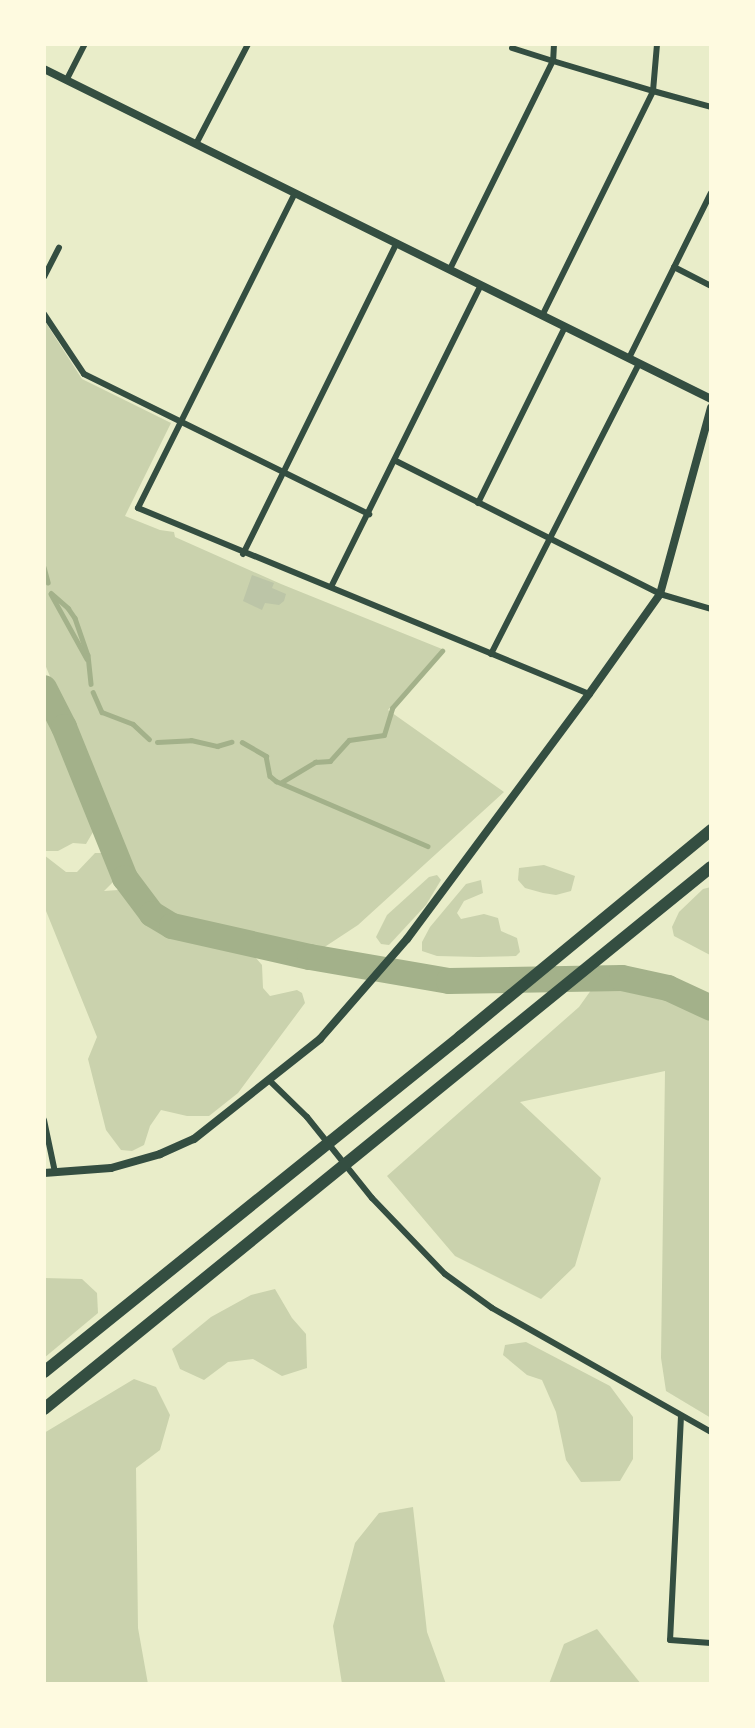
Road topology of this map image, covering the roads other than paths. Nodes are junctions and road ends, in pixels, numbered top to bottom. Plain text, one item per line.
1 (85, 44) edge
2 (247, 44) edge
3 (554, 44) edge
4 (657, 44) edge
5 (512, 48) dead end
6 (553, 61) junction
7 (44, 69) edge
8 (67, 79) junction
9 (653, 91) junction
10 (711, 107) edge
11 (197, 144) junction
12 (295, 193) junction
13 (711, 193) edge
14 (397, 243) junction
15 (59, 248) dead end
16 (674, 267) junction
17 (450, 269) junction
18 (44, 277) edge
19 (481, 285) junction
20 (711, 286) edge
21 (44, 314) edge
22 (543, 314) junction
23 (565, 327) junction
24 (629, 358) junction
25 (639, 363) junction
26 (711, 400) edge
27 (711, 408) edge
28 (180, 421) junction
29 (396, 461) junction
30 (284, 472) junction
31 (478, 503) junction
32 (369, 514) junction
33 (550, 539) junction
34 (243, 554) junction
35 (331, 587) junction
36 (660, 594) junction
37 (711, 609) edge
38 (491, 654) junction
39 (589, 694) junction
40 (711, 830) edge
41 (711, 867) edge
42 (271, 1082) junction
43 (44, 1120) edge
44 (55, 1172) junction
45 (44, 1173) edge
46 (44, 1372) edge
47 (44, 1409) edge
48 (681, 1416) junction
49 (711, 1432) edge
50 (711, 1643) edge

1 - 8 street
2 - 11 street
3 - 6 street
4 - 9 street
5 - 6 street
6 - 9 street
6 - 17 street
7 - 8 street
8 - 11 street
9 - 10 street
9 - 22 street
11 - 12 street
12 - 14 street
12 - 28 street
13 - 16 street
14 - 17 street
14 - 30 street
15 - 18 street
16 - 20 street
16 - 24 street
17 - 19 street
19 - 22 street
19 - 29 street
21 - 28 street
22 - 23 street
23 - 24 street
23 - 31 street
24 - 25 street
25 - 26 street
25 - 33 street
27 - 36 street
28 - 30 street
28 - 34 street
29 - 31 street
29 - 32 street
30 - 32 street
30 - 34 street
31 - 33 street
32 - 35 street
33 - 36 street
33 - 38 street
34 - 35 street
35 - 38 street
36 - 37 street
36 - 39 street
38 - 39 street
39 - 42 street
40 - 46 highway
41 - 47 highway
42 - 44 street
42 - 48 street
43 - 44 street
44 - 45 street
48 - 49 street
48 - 50 street

